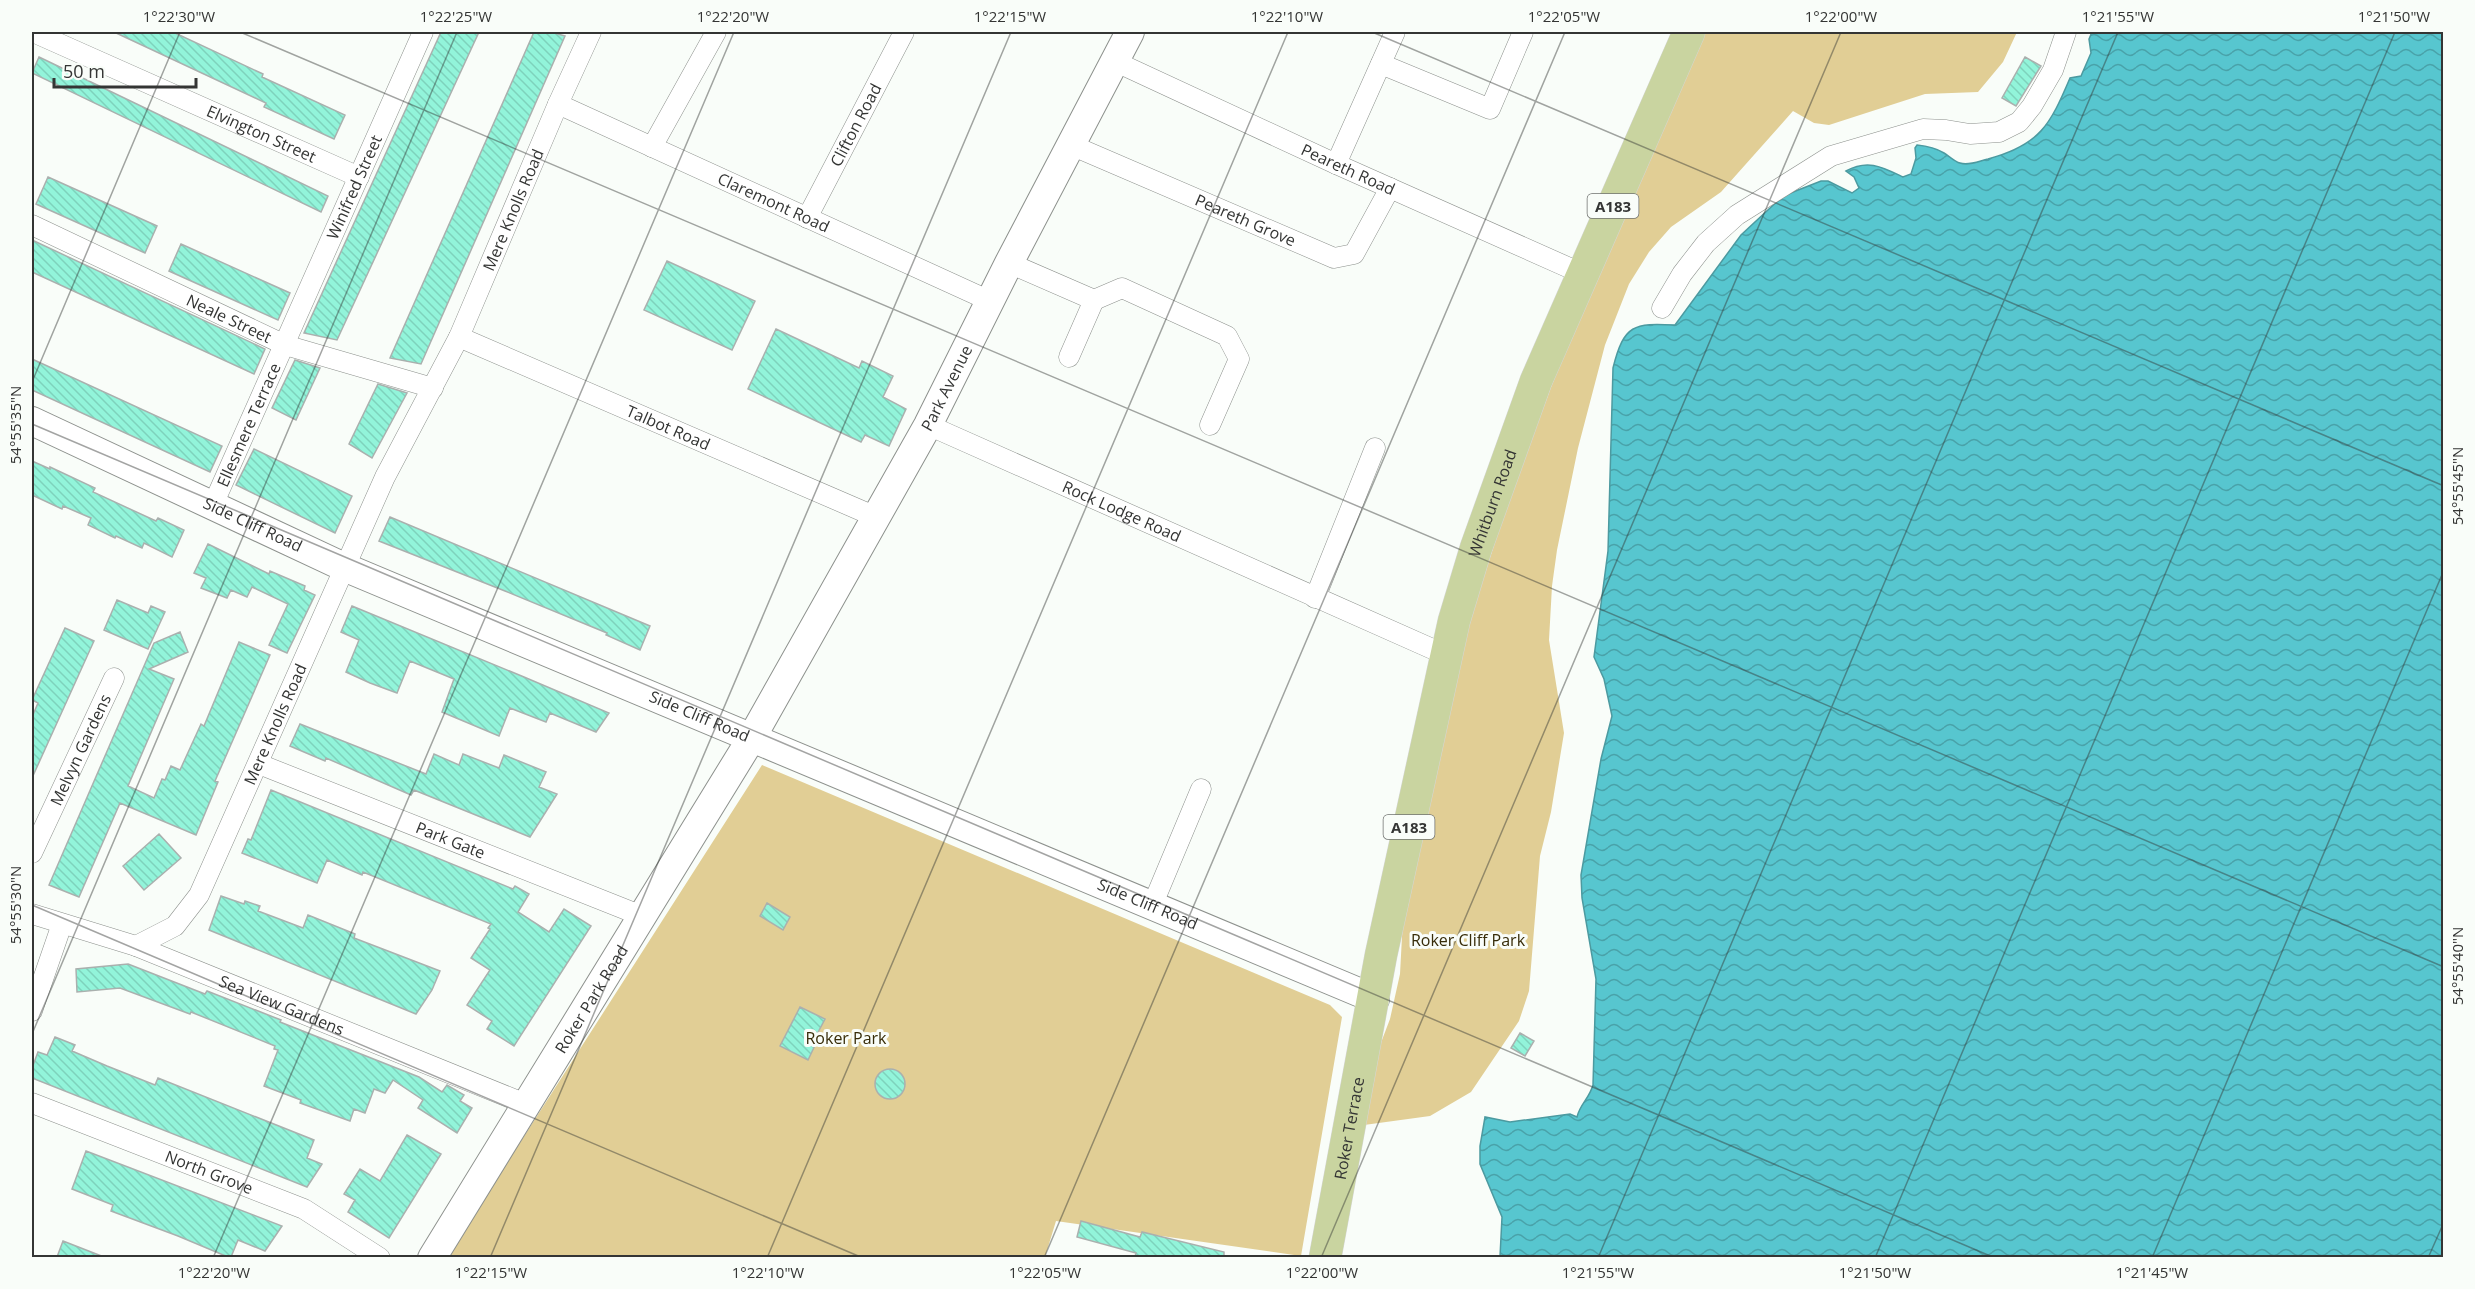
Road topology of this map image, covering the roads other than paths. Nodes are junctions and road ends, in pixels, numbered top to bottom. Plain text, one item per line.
1 (33, 32) edge
2 (423, 32) edge
3 (591, 32) edge
4 (716, 32) edge
5 (904, 32) edge
6 (1130, 32) edge
7 (1395, 32) edge
8 (1523, 32) edge
9 (1689, 32) edge
10 (2066, 32) edge
11 (1114, 61) junction
12 (1381, 64) junction
13 (558, 104) junction
14 (1071, 145) junction
15 (652, 147) junction
16 (1336, 164) junction
17 (359, 177) junction
18 (1390, 188) junction
19 (807, 218) junction
20 (32, 225) edge
21 (1008, 263) junction
22 (1583, 274) junction
23 (1094, 300) junction
24 (990, 301) junction
25 (1662, 308) dead end
26 (459, 338) junction
27 (285, 345) junction
28 (1069, 357) dead end
29 (433, 388) junction
30 (32, 422) edge
31 (928, 425) junction
32 (1210, 425) dead end
33 (1375, 448) dead end
34 (213, 507) junction
35 (876, 517) junction
36 (344, 567) junction
37 (1315, 597) junction
38 (1446, 655) junction
39 (114, 678) dead end
40 (751, 739) junction
41 (259, 764) junction
42 (1201, 789) dead end
43 (32, 853) edge
44 (1152, 906) junction
45 (32, 914) edge
46 (642, 916) junction
47 (62, 924) junction
48 (136, 946) junction
49 (1375, 999) junction
50 (32, 1011) edge
51 (32, 1103) edge
52 (528, 1105) junction
53 (380, 1257) edge
54 (432, 1257) edge
55 (1325, 1257) edge

1 - 17 street, Elvington Street
2 - 17 street, Winifred Street
3 - 13 street, Mere Knolls Road
4 - 15 street
5 - 19 street, Clifton Road
6 - 11 street, Park Avenue
7 - 12 street
8 - 12 street
9 - 22 main road, Whitburn Road / A183
10 - 25 street
11 - 14 street, Park Avenue
11 - 16 street, Peareth Road
12 - 16 street
13 - 15 street, Claremont Road
13 - 26 street, Mere Knolls Road
14 - 18 street, Peareth Grove
14 - 21 street, Park Avenue
15 - 19 street, Claremont Road
16 - 18 street, Peareth Road
17 - 27 street, Winifred Street
18 - 22 street, Peareth Road
19 - 24 street, Claremont Road
20 - 27 street, Neale Street
21 - 23 street
21 - 24 street, Park Avenue
22 - 38 main road, Whitburn Road / A183
23 - 28 street
23 - 32 street
24 - 31 street, Park Avenue
26 - 29 street, Mere Knolls Road
26 - 35 street, Talbot Road
27 - 29 street, Neale Street
27 - 34 street, Ellesmere Terrace
29 - 36 street, Mere Knolls Road
30 - 34 street, Side Cliff Road
31 - 35 street, Park Avenue
31 - 37 street, Rock Lodge Road
33 - 37 street
34 - 36 street, Side Cliff Road
35 - 40 street, Park Avenue
36 - 40 street, Side Cliff Road
36 - 41 street, Mere Knolls Road
37 - 38 street, Rock Lodge Road
38 - 49 main road, Whitburn Road / A183
39 - 43 street, Melvyn Gardens
40 - 44 street, Side Cliff Road
40 - 46 street, Roker Park Road
41 - 46 street, Park Gate
41 - 48 street, Mere Knolls Road
42 - 44 street
44 - 49 street, Side Cliff Road
45 - 47 street, Sea View Gardens
46 - 52 street, Roker Park Road
47 - 48 street, Sea View Gardens
47 - 50 street
48 - 52 street, Sea View Gardens
49 - 55 main road, Roker Terrace / A183
51 - 53 street, North Grove
52 - 54 street, Roker Park Road

